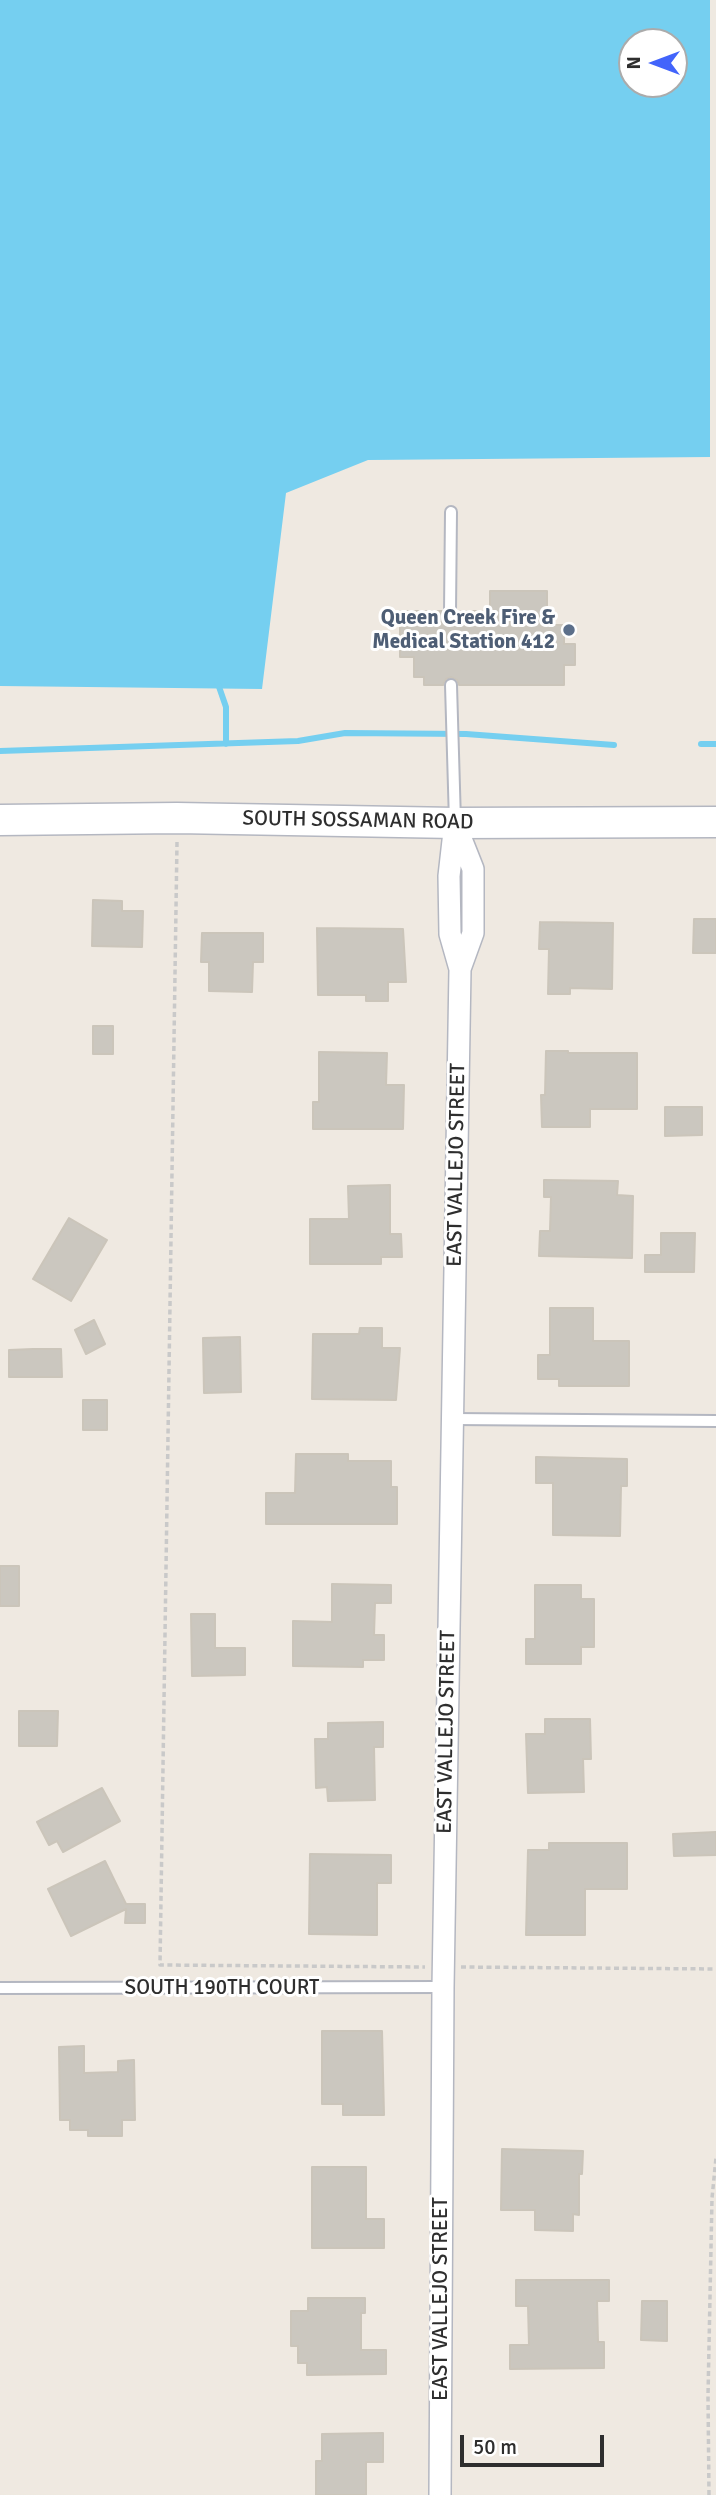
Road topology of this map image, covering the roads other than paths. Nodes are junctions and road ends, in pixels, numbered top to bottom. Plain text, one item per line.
1 (451, 512) dead end
2 (450, 611) dead end
3 (451, 685) dead end
4 (0, 820) edge
5 (716, 822) edge
6 (455, 823) junction
7 (453, 1419) junction
8 (716, 1421) edge
9 (443, 1987) junction
10 (0, 1988) edge
11 (440, 2495) edge

1 - 2 lane
3 - 6 lane
4 - 6 main road, SOUTH SOSSAMAN ROAD
5 - 6 main road, SOUTH SOSSAMAN ROAD
6 - 7 street, EAST VALLEJO STREET
7 - 8 lane
7 - 9 street, EAST VALLEJO STREET
9 - 10 lane, SOUTH 190TH COURT
9 - 11 street, EAST VALLEJO STREET

